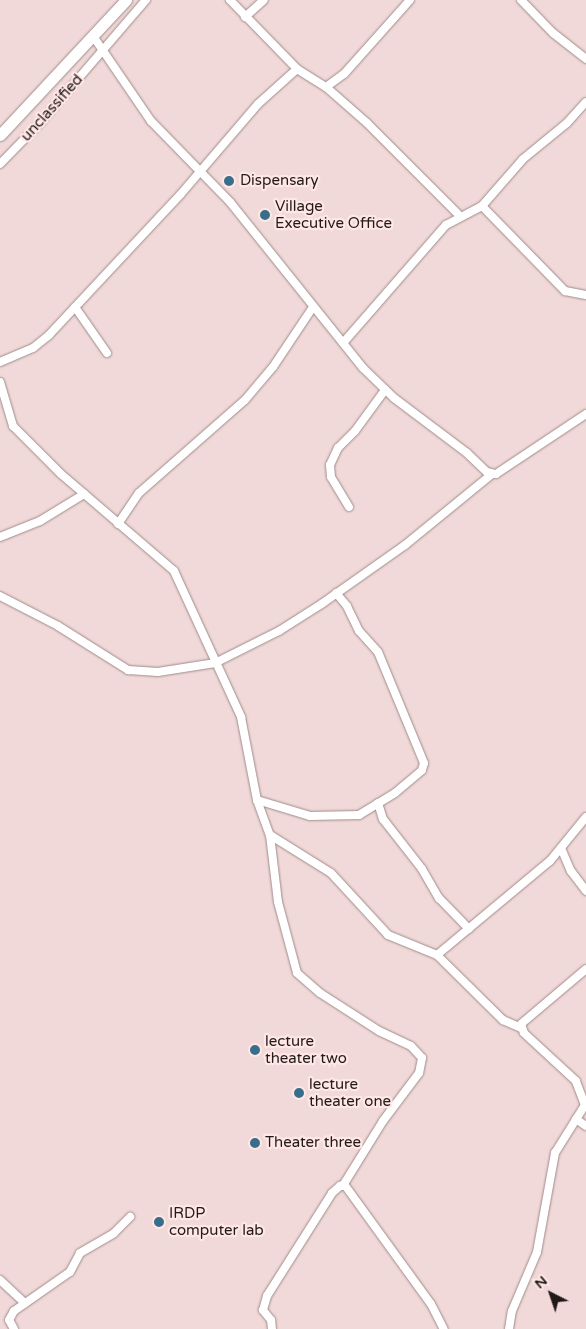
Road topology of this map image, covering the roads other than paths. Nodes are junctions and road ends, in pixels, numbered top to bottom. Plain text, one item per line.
1 (126, 0) edge
2 (146, 0) edge
3 (230, 0) edge
4 (264, 0) edge
5 (410, 0) edge
6 (521, 0) edge
7 (245, 17) junction
8 (93, 36) junction
9 (104, 51) junction
10 (586, 59) edge
11 (297, 69) junction
12 (335, 83) junction
13 (326, 87) junction
14 (332, 93) junction
15 (586, 102) edge
16 (0, 135) edge
17 (0, 164) edge
18 (200, 170) junction
19 (482, 206) junction
20 (460, 216) junction
21 (586, 295) edge
22 (313, 307) junction
23 (75, 308) junction
24 (343, 343) junction
25 (107, 352) dead end
26 (0, 362) edge
27 (0, 382) edge
28 (385, 390) junction
29 (586, 414) edge
30 (492, 474) junction
31 (84, 494) junction
32 (349, 507) dead end
33 (118, 524) junction
34 (0, 537) edge
35 (336, 593) junction
36 (0, 596) edge
37 (216, 663) junction
38 (257, 800) junction
39 (378, 803) junction
40 (586, 817) edge
41 (270, 835) junction
42 (561, 848) junction
43 (586, 891) edge
44 (469, 929) junction
45 (437, 955) junction
46 (586, 969) edge
47 (521, 1028) junction
48 (586, 1102) edge
49 (576, 1119) junction
50 (586, 1126) edge
51 (344, 1186) junction
52 (130, 1216) dead end
53 (0, 1280) edge
54 (25, 1303) junction
55 (14, 1329) edge
56 (272, 1329) edge
57 (444, 1329) edge
58 (508, 1329) edge

1 - 8 highway
2 - 9 street, unclassified
3 - 7 street
4 - 7 street
5 - 12 street
6 - 10 street
7 - 11 street
8 - 9 street
8 - 16 highway
9 - 17 street, unclassified
9 - 18 street
11 - 13 street
11 - 18 street
12 - 13 street
12 - 14 street
13 - 14 street
14 - 20 street
15 - 19 street
18 - 22 street
18 - 23 street
19 - 20 street
19 - 21 street
20 - 24 street
22 - 24 street
22 - 33 street
23 - 25 street
23 - 26 street
24 - 28 street
27 - 31 street
28 - 30 street
28 - 32 street
29 - 30 street
30 - 35 street
31 - 33 street
31 - 34 street
33 - 37 street
35 - 37 street
35 - 39 street
36 - 37 street
37 - 38 street
38 - 39 street
38 - 41 street
39 - 44 street
40 - 42 street
41 - 45 street
41 - 51 street
42 - 43 street
42 - 44 street
44 - 45 street
45 - 47 street
46 - 47 street
47 - 48 street
48 - 49 street
49 - 50 street
49 - 58 street
51 - 56 street
51 - 57 street
52 - 54 street
53 - 54 street
54 - 55 street

